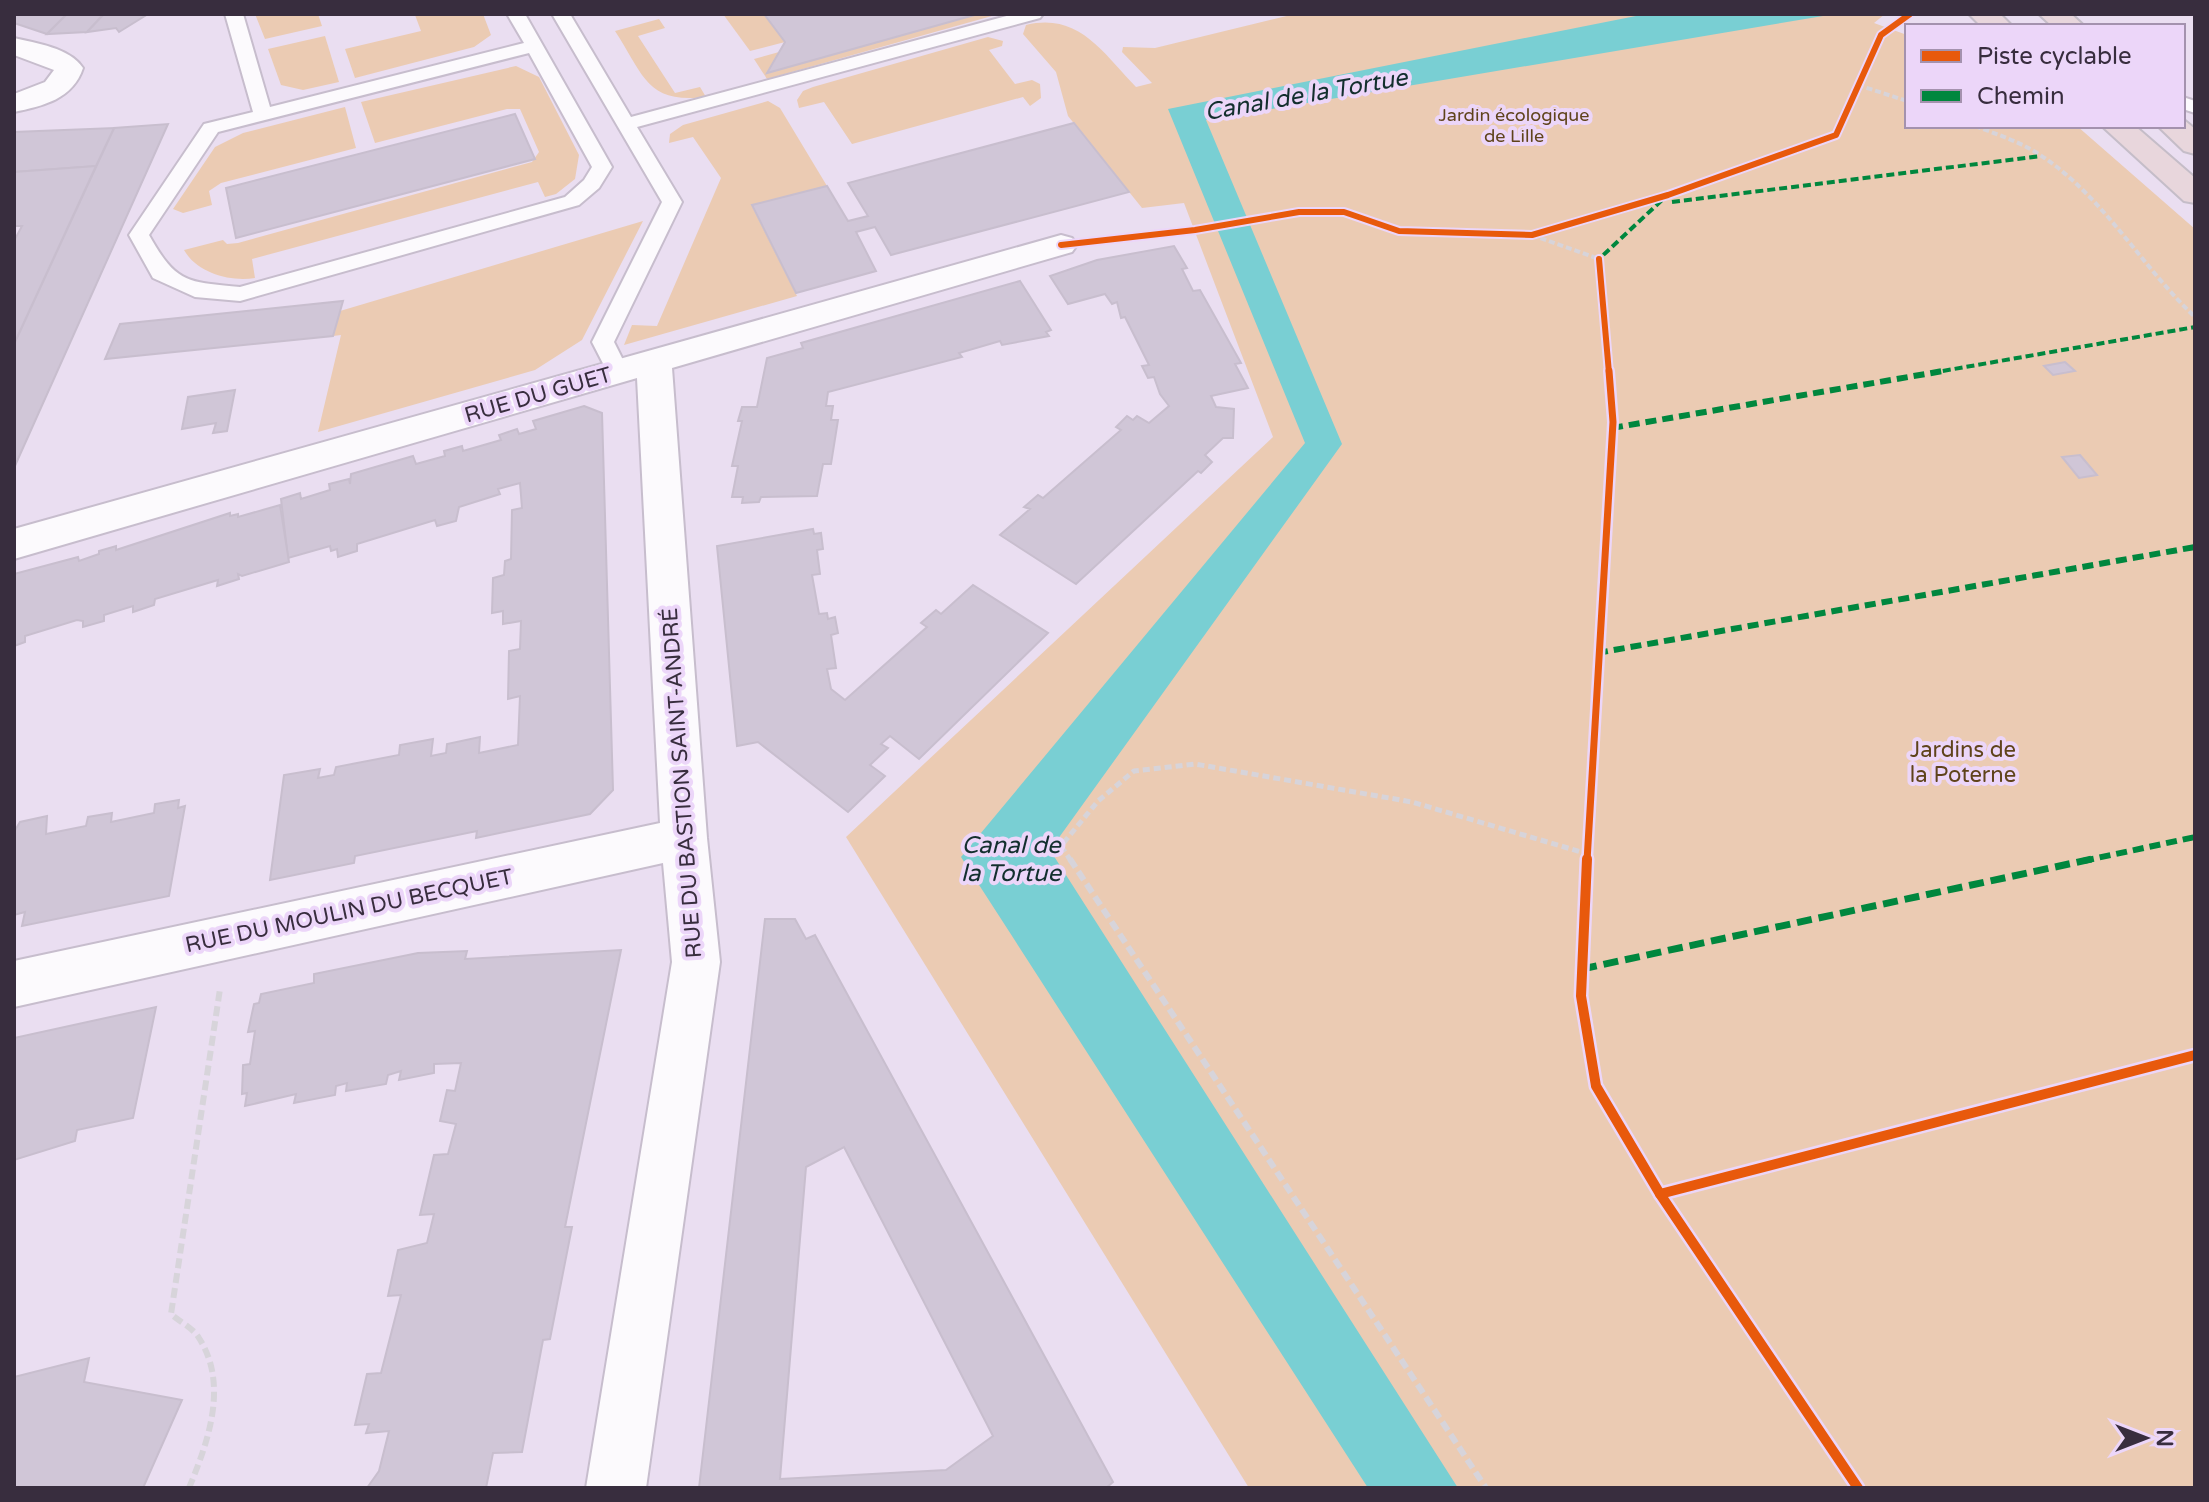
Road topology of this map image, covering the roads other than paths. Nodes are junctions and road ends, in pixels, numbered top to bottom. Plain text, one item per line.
1 (234, 14) edge
2 (516, 14) edge
3 (561, 14) edge
4 (1034, 14) edge
5 (14, 46) edge
6 (535, 46) junction
7 (14, 103) edge
8 (263, 115) junction
9 (627, 124) junction
10 (2119, 128) edge
11 (2175, 128) edge
12 (2195, 145) edge
13 (2195, 194) edge
14 (1061, 245) dead end
15 (636, 366) junction
16 (14, 544) edge
17 (684, 838) junction
18 (14, 984) edge
19 (616, 1488) edge

1 - 8 lane
2 - 6 lane
3 - 9 lane
4 - 9 lane
5 - 7 street
6 - 8 lane
6 - 8 lane
9 - 15 lane
10 - 13 highway
11 - 12 highway
14 - 15 street, RUE DU GUET
15 - 16 street, RUE DU GUET
15 - 17 street, RUE DU BASTION SAINT-ANDRÉ
17 - 18 street, RUE DU MOULIN DU BECQUET
17 - 19 street, RUE DU BASTION SAINT-ANDRÉ

